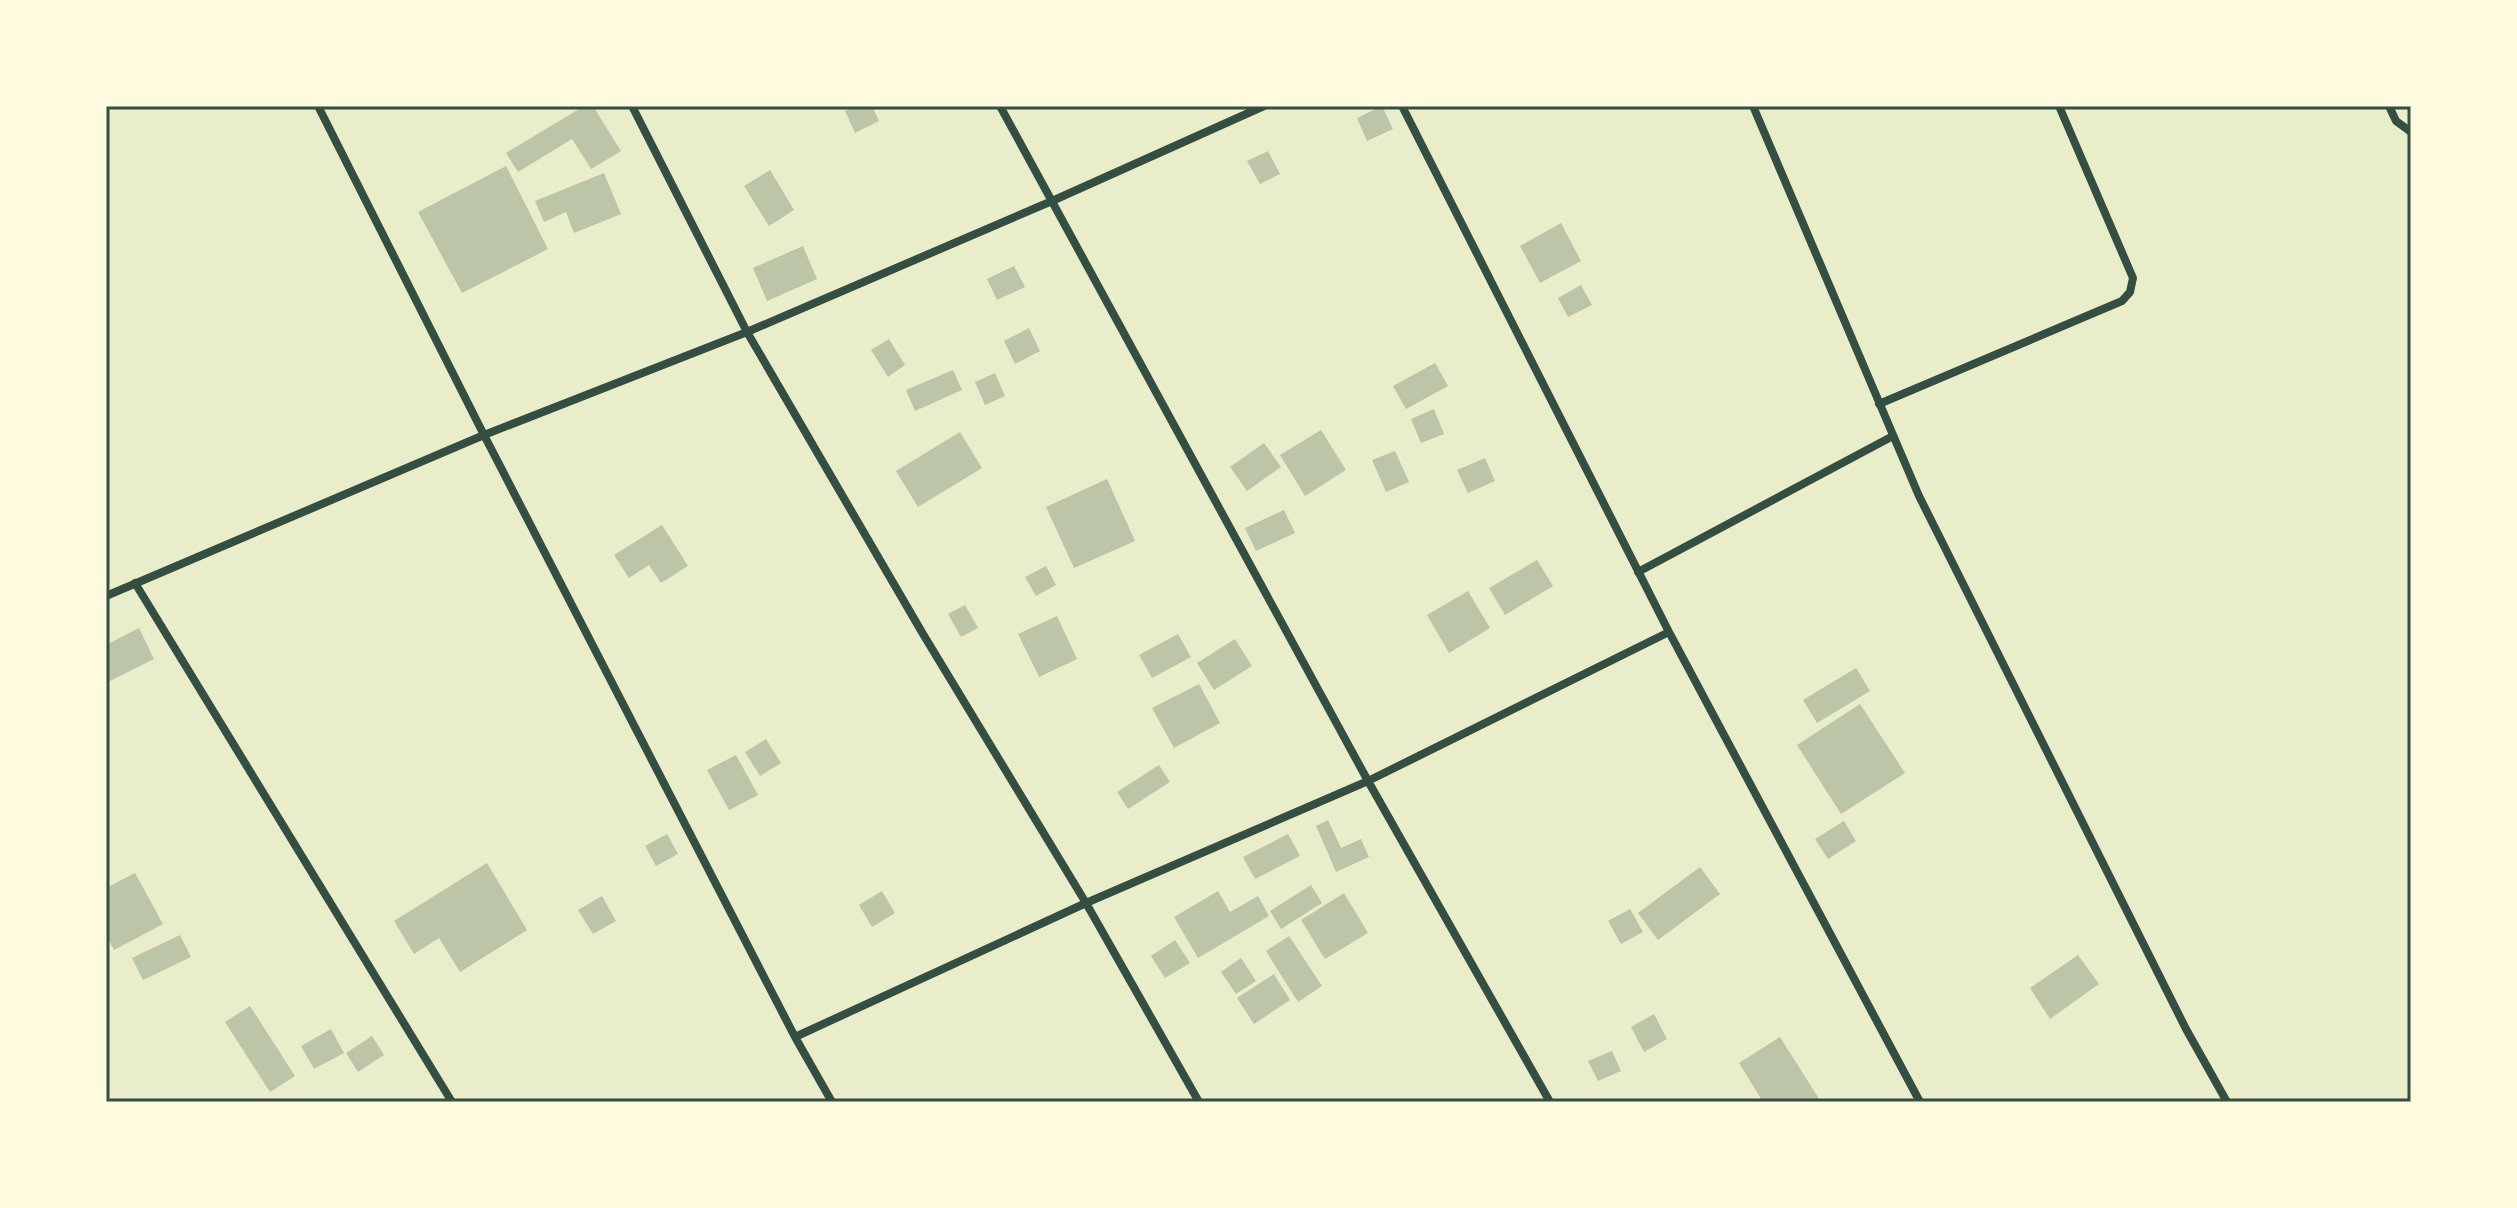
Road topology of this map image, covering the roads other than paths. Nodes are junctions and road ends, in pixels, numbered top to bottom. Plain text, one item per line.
1 (318, 106) edge
2 (632, 106) edge
3 (1000, 106) edge
4 (1264, 106) edge
5 (1402, 106) edge
6 (1753, 106) edge
7 (2059, 106) edge
8 (2389, 106) edge
9 (2411, 132) edge
10 (1052, 201) junction
11 (747, 332) junction
12 (1879, 404) junction
13 (484, 435) junction
14 (1893, 436) junction
15 (1638, 572) junction
16 (135, 583) junction
17 (106, 596) edge
18 (1669, 632) junction
19 (1368, 781) junction
20 (1086, 903) junction
21 (795, 1037) junction
22 (452, 1102) edge
23 (832, 1102) edge
24 (1199, 1102) edge
25 (1550, 1102) edge
26 (1920, 1102) edge
27 (2227, 1102) edge

1 - 13 street
2 - 11 street
3 - 10 street
4 - 10 street
5 - 15 street
6 - 12 street
7 - 12 street
8 - 9 street
10 - 11 street
10 - 19 street
11 - 13 street
11 - 20 street
12 - 14 street
13 - 16 street
13 - 21 street
14 - 15 street
14 - 27 street
15 - 18 street
16 - 17 street
16 - 22 street
18 - 19 street
18 - 26 street
19 - 20 street
19 - 25 street
20 - 21 street
20 - 24 street
21 - 23 street

